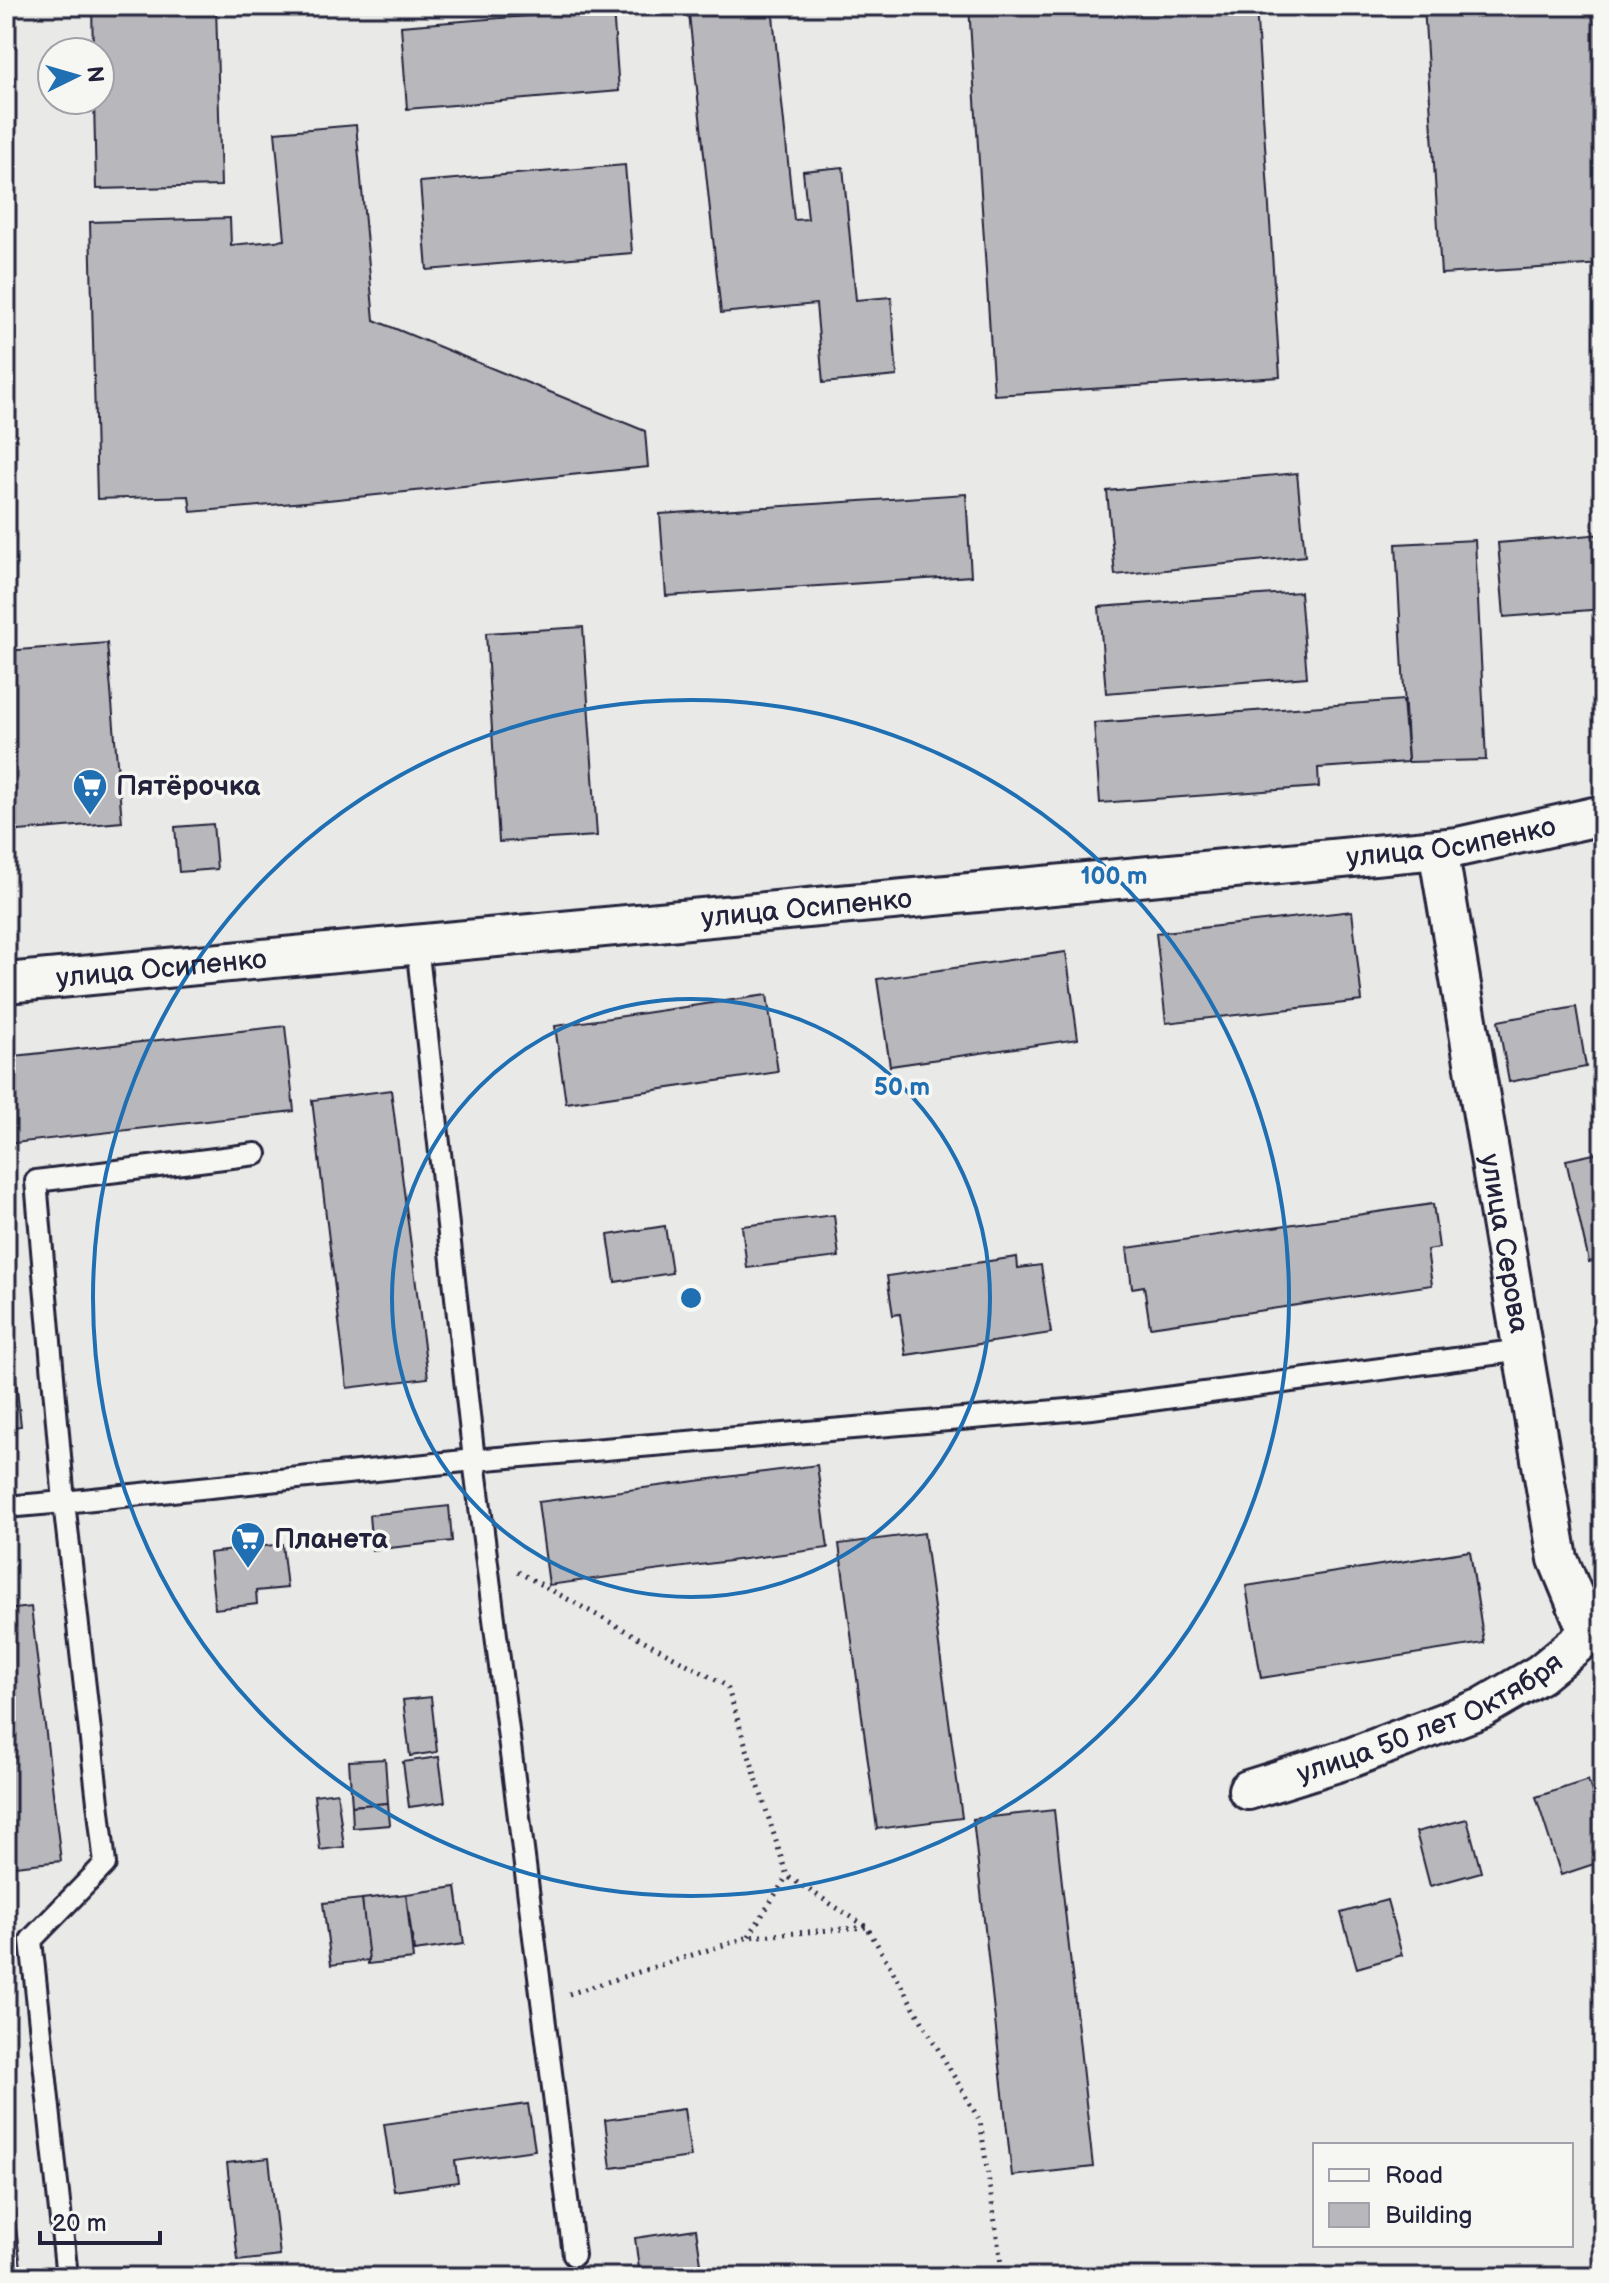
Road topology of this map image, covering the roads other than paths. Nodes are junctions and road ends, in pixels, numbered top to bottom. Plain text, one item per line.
1 (1603, 815) edge
2 (1438, 849) junction
3 (417, 945) junction
4 (6, 983) edge
5 (256, 1154) dead end
6 (1522, 1350) junction
7 (474, 1460) junction
8 (64, 1502) junction
9 (6, 1507) edge
10 (1596, 1634) edge
11 (1248, 1790) dead end
12 (574, 2255) dead end
13 (67, 2277) edge

1 - 2 street, улица Осипенко
2 - 3 street, улица Осипенко
2 - 6 street, улица Серова
3 - 4 street, улица Осипенко
3 - 7 lane
5 - 8 lane
6 - 7 lane
6 - 10 street, улица Серова
7 - 8 lane
7 - 12 lane
8 - 9 lane
8 - 13 lane
10 - 11 street, улица 50 лет Октября

